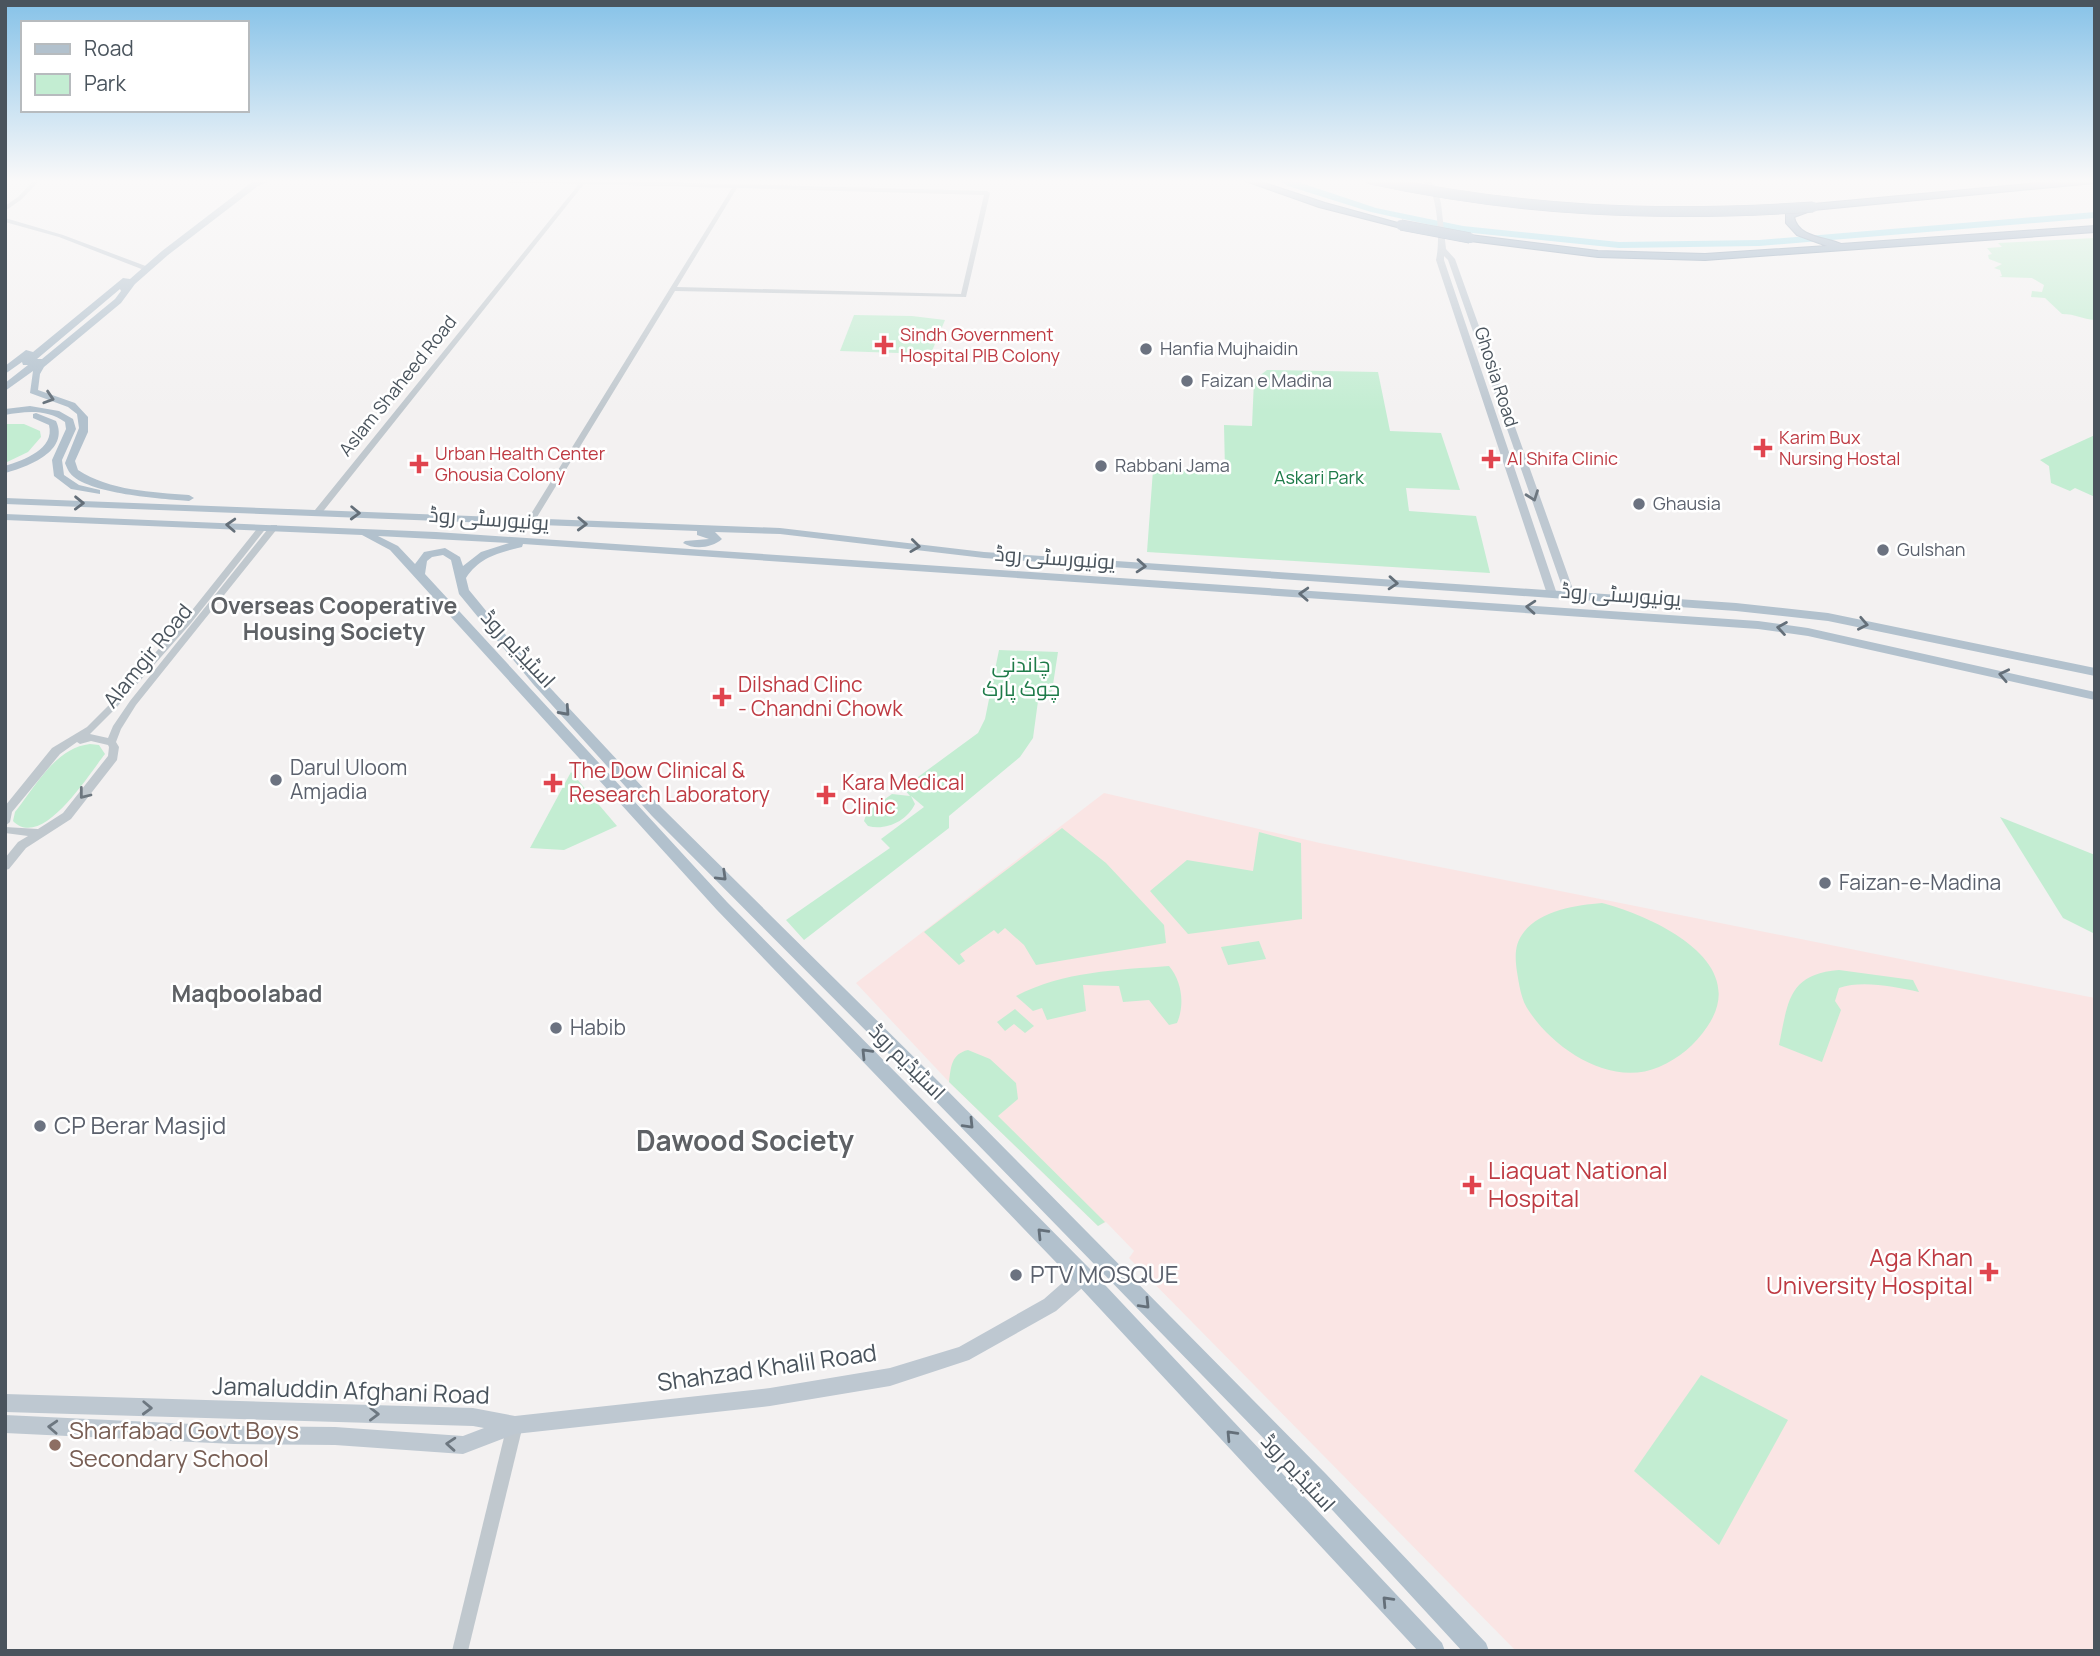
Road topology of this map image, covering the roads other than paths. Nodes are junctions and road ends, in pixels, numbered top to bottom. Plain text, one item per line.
1 (105, 256) edge
2 (157, 256) edge
3 (158, 256) edge
4 (523, 256) edge
5 (694, 256) edge
6 (973, 256) edge
7 (1441, 256) edge
8 (1448, 256) edge
9 (1680, 256) edge
10 (1707, 256) edge
11 (141, 269) junction
12 (127, 283) junction
13 (675, 289) junction
14 (1476, 365) junction
15 (1490, 366) junction
16 (5, 370) edge
17 (5, 380) edge
18 (5, 388) edge
19 (5, 412) edge
20 (5, 418) edge
21 (5, 470) edge
22 (7, 503) edge
23 (125, 504) junction
24 (237, 508) junction
25 (318, 512) junction
26 (5, 517) edge
27 (530, 522) junction
28 (652, 526) junction
29 (269, 527) junction
30 (334, 530) junction
31 (867, 540) junction
32 (540, 541) junction
33 (593, 544) junction
34 (875, 564) junction
35 (419, 577) junction
36 (460, 578) junction
37 (1552, 594) junction
38 (1570, 595) junction
39 (1805, 614) junction
40 (1808, 632) junction
41 (2091, 672) edge
42 (2051, 685) junction
43 (2095, 689) edge
44 (2095, 696) edge
45 (72, 742) junction
46 (111, 742) junction
47 (6, 828) edge
48 (37, 833) junction
49 (5, 866) edge
50 (918, 1072) junction
51 (899, 1086) junction
52 (1083, 1276) junction
53 (5, 1403) edge
54 (5, 1424) edge
55 (516, 1425) junction
56 (460, 1651) edge
57 (1433, 1651) edge
58 (1479, 1651) edge

1 - 11 main road
2 - 11 main road
3 - 11 main road
4 - 25 street, Aslam Shaheed Road
5 - 13 street
6 - 13 street
7 - 14 main road, Ghosia Road
8 - 15 main road
9 - 10 highway, bridge
11 - 12 main road
12 - 16 main road
12 - 17 main road
12 - 18 main road
12 -> 24 main road
13 - 27 street
14 - 15 main road
14 - 37 main road, Ghosia Road
15 -> 38 main road
19 - 23 main road
20 - 21 main road
22 -> 23 main road, یونیورسٹی روڈ
23 - 24 main road, یونیورسٹی روڈ
24 - 25 main road, یونیورسٹی روڈ
25 -> 27 main road, یونیورسٹی روڈ
29 -> 26 main road, یونیورسٹی روڈ
27 -> 28 main road, یونیورسٹی روڈ
28 - 31 main road, یونیورسٹی روڈ
28 - 33 main road
29 - 30 main road, یونیورسٹی روڈ
29 - 45 street, Alamgir Road
29 - 46 street, Alamgir Road
30 - 32 main road, یونیورسٹی روڈ
30 - 35 main road, اسٹیڈیم روڈ
31 - 34 main road
31 -> 37 main road, یونیورسٹی روڈ
32 - 33 main road, یونیورسٹی روڈ
32 - 36 main road
33 - 34 main road, یونیورسٹی روڈ
40 -> 34 main road, یونیورسٹی روڈ
35 - 36 main road, اسٹیڈیم روڈ
51 -> 35 main road, اسٹیڈیم روڈ
36 -> 50 main road, اسٹیڈیم روڈ
37 - 38 main road, یونیورسٹی روڈ
38 - 39 main road, یونیورسٹی روڈ
39 - 40 main road
39 -> 41 main road, یونیورسٹی روڈ
42 -> 40 main road, یونیورسٹی روڈ
42 - 43 main road
42 - 44 main road, یونیورسٹی روڈ
45 - 46 street
45 - 47 street, Alamgir Road
46 -> 48 street, Alamgir Road
47 - 48 street
48 - 49 street, Alamgir Road
50 - 51 main road
50 -> 58 main road, اسٹیڈیم روڈ
52 -> 51 main road, اسٹیڈیم روڈ
52 - 55 main road, Shahzad Khalil Road
57 -> 52 main road, اسٹیڈیم روڈ
53 -> 55 main road, Jamaluddin Afghani Road
55 -> 54 main road, Jamaluddin Afghani Road
55 - 56 street

